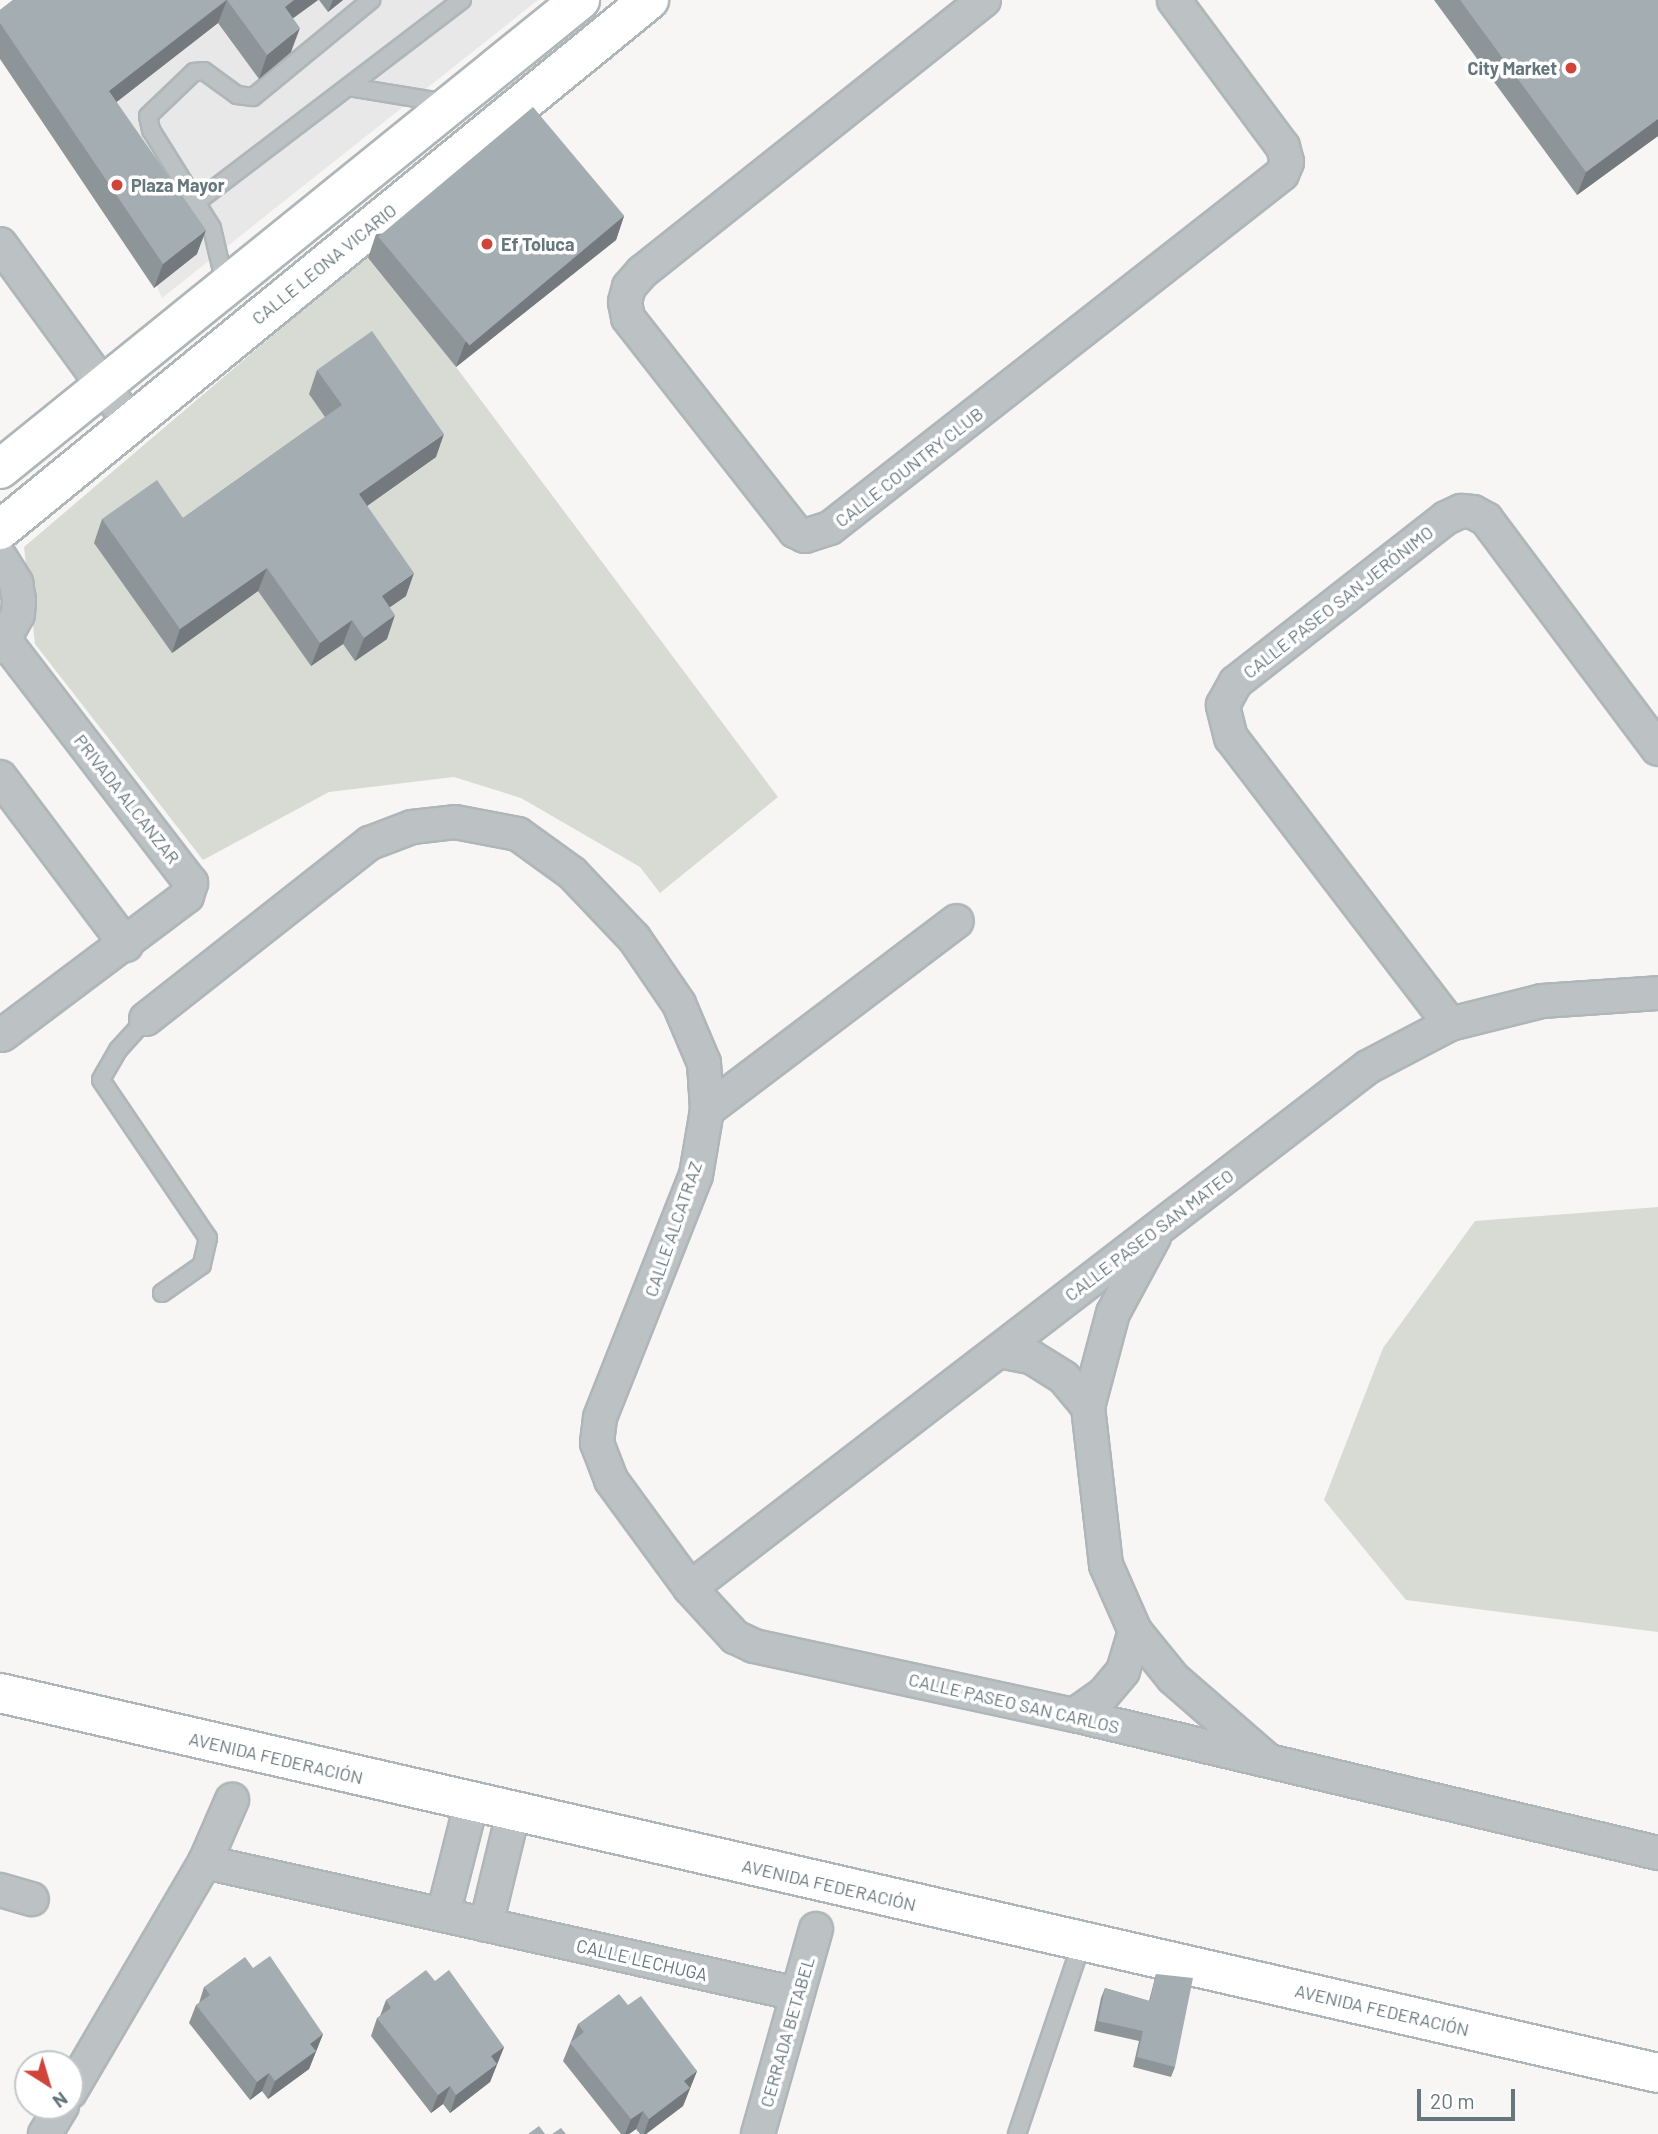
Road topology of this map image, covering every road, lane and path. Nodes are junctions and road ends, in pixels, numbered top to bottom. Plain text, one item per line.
1 (371, 0) edge
2 (462, 0) edge
3 (649, 0) edge
4 (984, 0) edge
5 (1174, 0) edge
6 (579, 1) edge
7 (604, 37) junction
8 (349, 87) junction
9 (447, 103) junction
10 (198, 201) junction
11 (0, 244) edge
12 (225, 284) junction
13 (100, 384) junction
14 (129, 421) junction
15 (0, 469) edge
16 (0, 530) edge
17 (0, 557) edge
18 (3, 644) edge
19 (1658, 749) edge
20 (0, 777) edge
21 (957, 921) dead end
22 (126, 945) junction
23 (1658, 993) edge
24 (146, 1019) joint
25 (1450, 1024) junction
26 (2, 1035) edge
27 (707, 1110) junction
28 (1159, 1228) junction
29 (162, 1293) dead end
30 (999, 1351) junction
31 (1088, 1407) junction
32 (690, 1588) junction
33 (1135, 1631) junction
34 (754, 1646) joint
35 (0, 1693) edge
36 (1074, 1715) junction
37 (1273, 1765) junction
38 (232, 1800) dead end
39 (471, 1804) junction
40 (513, 1813) junction
41 (1658, 1853) edge
42 (205, 1862) junction
43 (0, 1891) edge
44 (32, 1899) dead end
45 (443, 1915) junction
46 (486, 1925) junction
47 (816, 1929) dead end
48 (1082, 1942) junction
49 (797, 1994) junction
50 (84, 2068) edge
51 (1658, 2073) edge
52 (758, 2134) edge
53 (1017, 2134) edge

1 - 10 lane
2 - 8 lane
3 - 7 main road, CALLE LEONA VICARIO
4 - 5 street, CALLE COUNTRY CLUB
6 - 7 main road
6 - 9 main road
7 - 14 main road, CALLE LEONA VICARIO
8 - 9 lane
8 - 10 lane
9 - 12 main road
10 - 12 lane
11 - 13 street
12 - 13 main road
13 - 14 street
13 - 15 main road
14 - 16 main road, CALLE LEONA VICARIO
17 - 18 street, PRIVADA ALCANZAR
18 - 22 street, PRIVADA ALCANZAR
19 - 25 street, CALLE PASEO SAN JERÓNIMO
20 - 22 street
21 - 27 street
22 - 26 street, PRIVADA ALCANZAR
23 - 25 street, CALLE PASEO SAN MATEO
24 - 27 street, CALLE ALCATRAZ
24 - 29 lane
25 - 28 street, CALLE PASEO SAN MATEO
27 - 32 street, CALLE ALCATRAZ
28 - 30 street, CALLE PASEO SAN MATEO
28 - 31 street, CALLE PASEO SAN CARLOS
30 - 31 street
30 - 32 street, CALLE PASEO SAN MATEO
31 - 33 street, CALLE PASEO SAN CARLOS
32 - 34 street, CALLE ALCATRAZ
33 - 36 street
33 - 37 street, CALLE PASEO SAN CARLOS
34 - 36 street, CALLE PASEO SAN CARLOS
35 - 39 main road, AVENIDA FEDERACIÓN
36 - 37 street, CALLE PASEO SAN CARLOS
37 - 41 street, CALLE PASEO SAN CARLOS
38 - 42 street
39 - 40 main road, AVENIDA FEDERACIÓN
39 - 45 street
40 - 46 street
40 - 48 main road, AVENIDA FEDERACIÓN
42 - 45 street, CALLE LECHUGA
42 - 50 street
43 - 44 street
45 - 46 street, CALLE LECHUGA
46 - 49 street, CALLE LECHUGA
47 - 49 street, CERRADA BETABEL
48 - 51 main road, AVENIDA FEDERACIÓN
48 - 53 lane
49 - 52 street, CERRADA BETABEL

